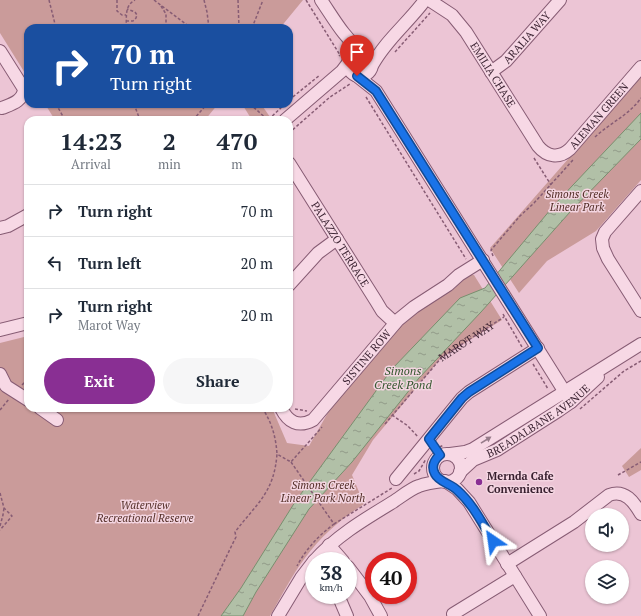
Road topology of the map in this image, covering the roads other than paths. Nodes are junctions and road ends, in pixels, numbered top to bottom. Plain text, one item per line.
1 (321, 0) edge
2 (425, 0) edge
3 (428, 0) edge
4 (560, 0) edge
5 (342, 32) junction
6 (390, 39) junction
7 (0, 51) edge
8 (364, 52) junction
9 (346, 65) junction
10 (373, 65) junction
11 (641, 68) edge
12 (491, 72) junction
13 (354, 80) junction
14 (322, 81) junction
15 (376, 91) junction
16 (1, 108) edge
17 (289, 116) edge
18 (551, 156) joint
19 (293, 169) edge
20 (641, 191) edge
21 (24, 217) edge
22 (0, 228) edge
23 (337, 239) junction
24 (484, 263) junction
25 (458, 275) junction
26 (293, 280) edge
27 (641, 311) edge
28 (395, 323) junction
29 (24, 324) edge
30 (0, 330) edge
31 (641, 344) edge
32 (538, 348) junction
33 (0, 374) edge
34 (24, 397) edge
35 (568, 397) junction
36 (46, 412) edge
37 (283, 412) edge
38 (57, 420) dead end
39 (435, 451) junction
40 (460, 472) junction
41 (444, 481) junction
42 (396, 482) road end
43 (419, 486) junction
44 (469, 502) junction
45 (641, 514) edge
46 (330, 545) junction
47 (324, 552) edge
48 (336, 552) edge
49 (507, 564) junction
50 (515, 576) junction
51 (305, 577) edge
52 (357, 579) edge
53 (342, 604) edge
54 (453, 614) dead end
55 (278, 616) edge
56 (347, 616) edge
57 (381, 616) edge
58 (540, 616) edge

1 - 5 street
2 - 6 street
3 - 12 street, EMILIA CHASE
4 - 12 street, ARALIA WAY
5 - 8 street
5 - 9 street
6 - 8 street
6 - 10 street
7 - 16 street
8 - 9 street
8 - 10 street
9 - 13 street
9 - 14 street
10 - 13 street
10 - 15 street
11 - 18 street, ALEMAN GREEN
12 - 18 street, EMILIA CHASE
13 - 14 street
13 - 15 street
14 - 17 street
15 - 24 street
19 - 23 street, PALAZZO TERRACE
20 - 27 street
21 - 22 street
23 - 26 street
23 - 28 street, PALAZZO TERRACE
24 - 25 street, SISTINE ROW
24 - 25 street, SISTINE ROW
24 - 32 street
25 - 28 street, SISTINE ROW
28 - 37 street, SISTINE ROW
29 - 30 street
31 - 35 street, BREADALBANE AVENUE
32 - 35 street
32 - 39 street
33 - 34 street
39 -> 35 street, BREADALBANE AVENUE
35 - 40 street, BREADALBANE AVENUE
36 - 38 street
39 - 40 street
39 - 41 street
39 - 42 street
39 - 43 street
40 - 41 street, BREADALBANE AVENUE
40 - 44 street
41 - 43 street
41 - 44 street
43 - 46 street
44 - 49 street
45 - 49 street
46 - 47 street
46 - 48 street
49 - 50 street
50 - 54 street
50 - 58 street
51 - 55 street
52 - 57 street
53 - 56 street

